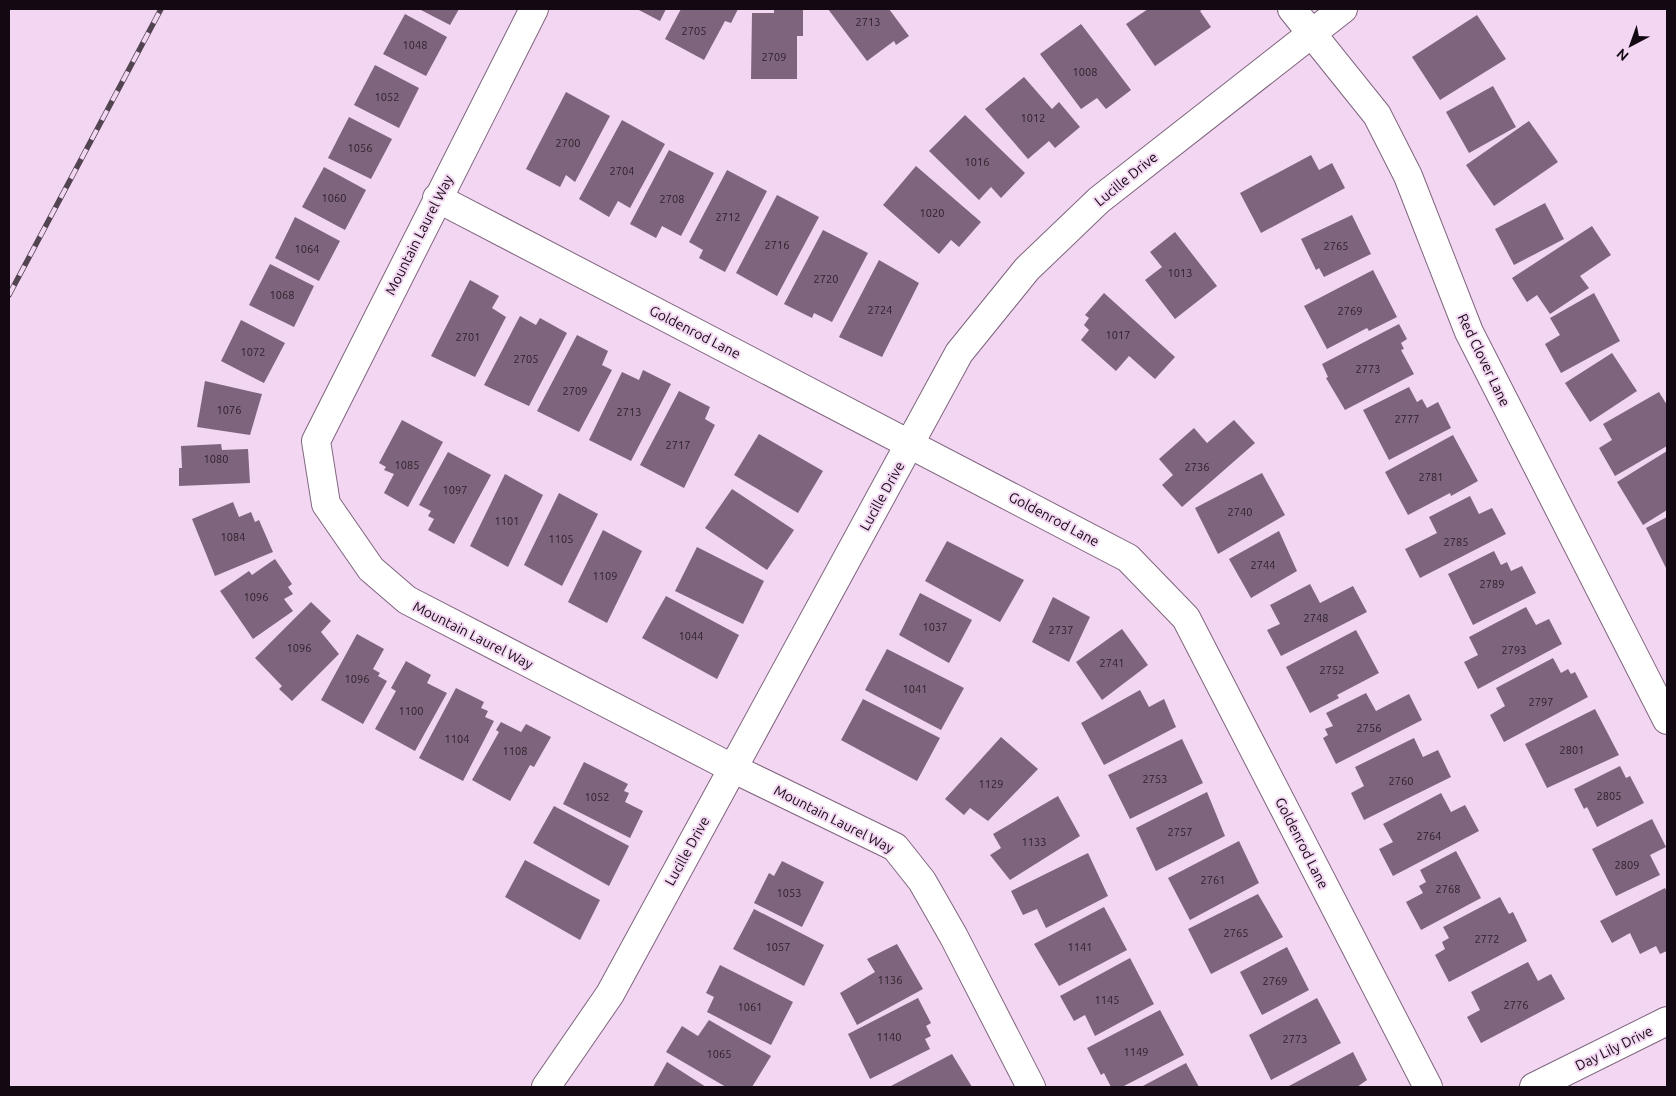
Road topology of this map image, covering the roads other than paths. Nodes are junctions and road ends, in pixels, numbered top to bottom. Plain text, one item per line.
1 (534, 9) edge
2 (1292, 9) edge
3 (1343, 9) edge
4 (1310, 34) junction
5 (437, 198) junction
6 (910, 444) junction
7 (1667, 720) edge
8 (732, 768) junction
9 (1667, 1021) edge
10 (546, 1087) edge
11 (1031, 1087) edge
12 (1428, 1087) edge
13 (1534, 1087) edge

1 - 5 street, Mountain Laurel Way
2 - 4 street, Red Clover Lane
3 - 4 street, Lucille Drive
4 - 6 street, Lucille Drive
4 - 7 street, Red Clover Lane
5 - 6 street, Goldenrod Lane
5 - 8 street, Mountain Laurel Way
6 - 8 street, Lucille Drive
6 - 12 street, Goldenrod Lane
8 - 10 street, Lucille Drive
8 - 11 street, Mountain Laurel Way
9 - 13 street, Day Lily Drive

